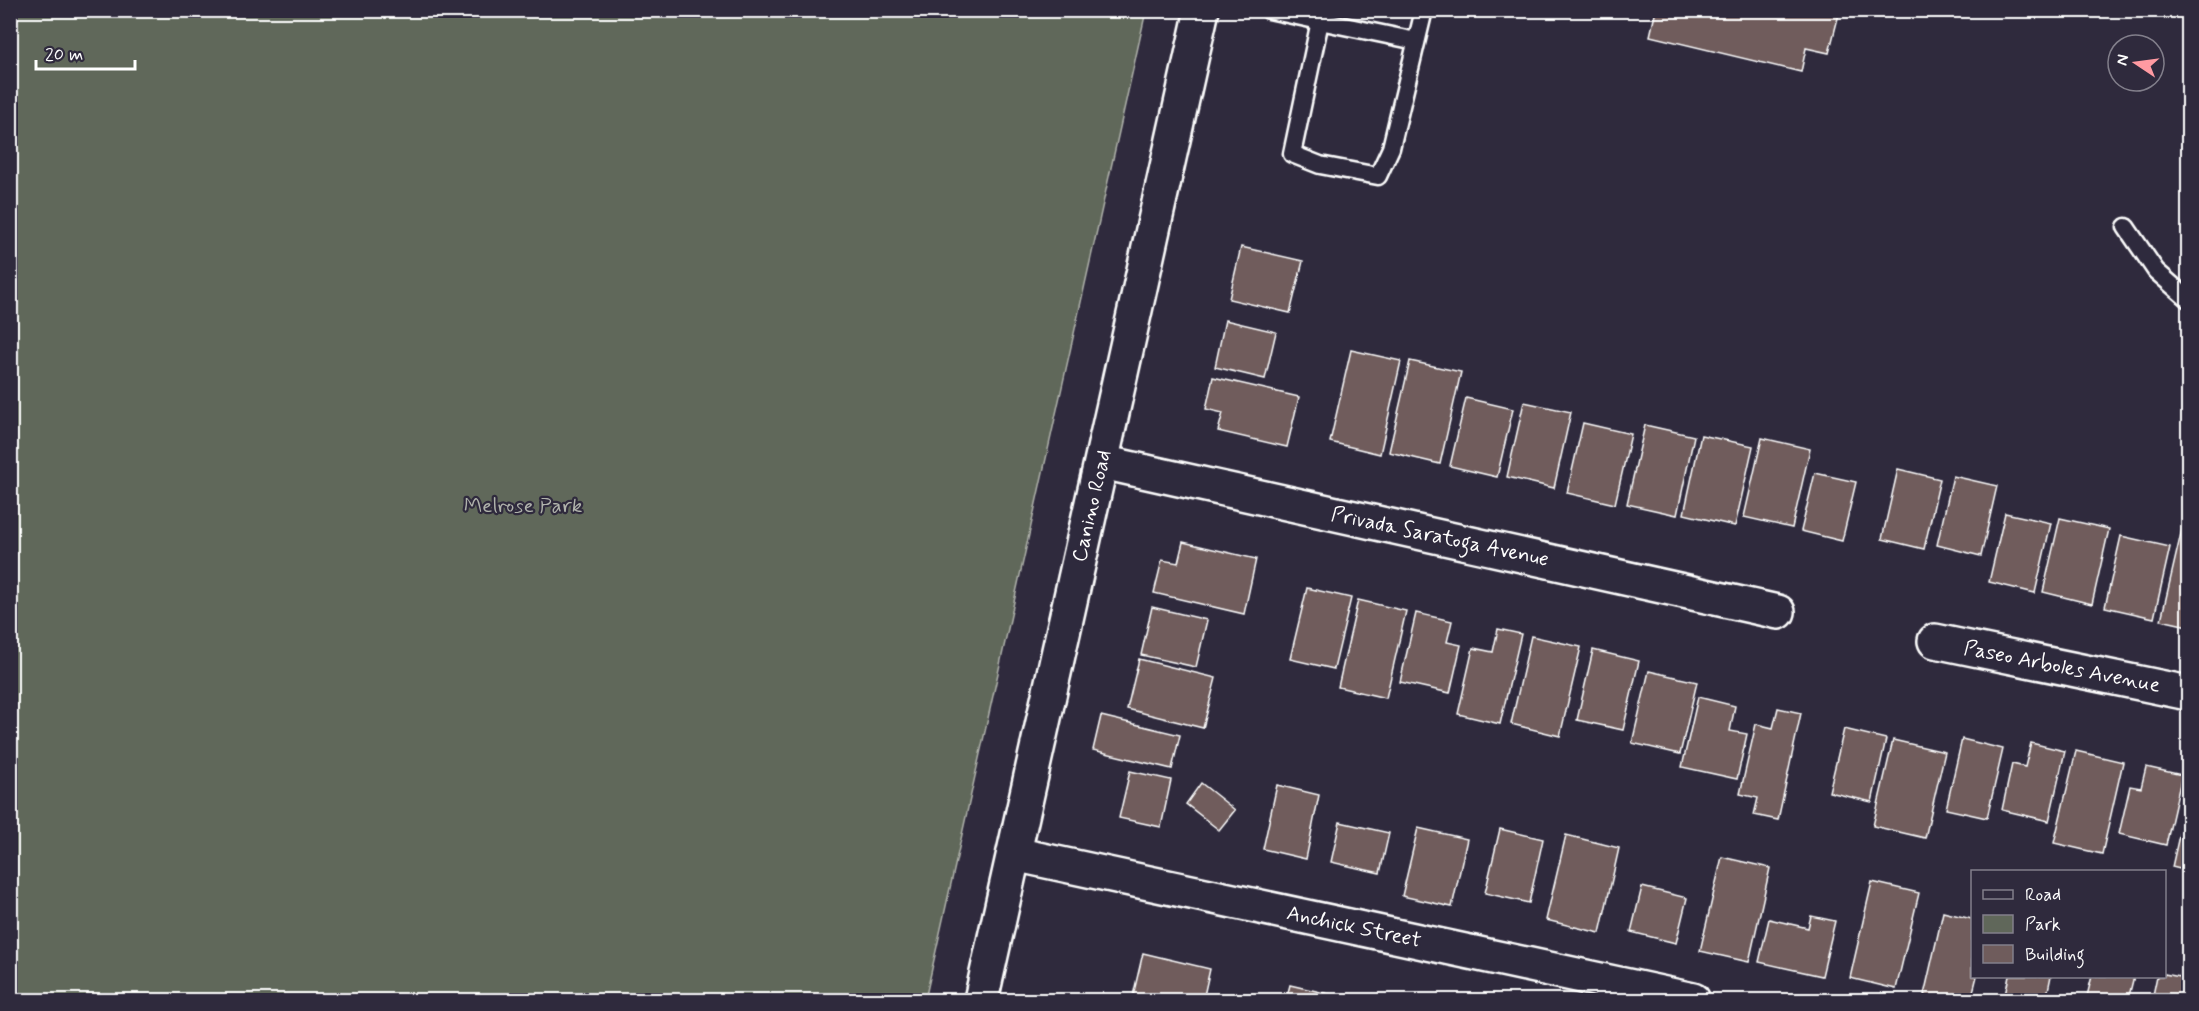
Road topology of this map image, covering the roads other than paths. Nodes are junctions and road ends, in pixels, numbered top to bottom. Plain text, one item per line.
1 (1202, 10) edge
2 (1269, 10) edge
3 (1424, 10) edge
4 (1321, 16) edge
5 (1416, 41) junction
6 (2126, 227) dead end
7 (2188, 299) edge
8 (1102, 462) junction
9 (1778, 612) dead end
10 (1935, 641) dead end
11 (2188, 693) edge
12 (1014, 854) junction
13 (981, 1000) edge
14 (1693, 1000) edge

1 - 8 street, Canino Road
2 - 4 lane
3 - 5 lane
4 - 5 lane
4 - 5 lane
6 - 7 lane
8 - 9 street, Privada Saratoga Avenue
8 - 12 street, Canino Road
10 - 11 street, Paseo Arboles Avenue
12 - 13 street, Canino Road
12 - 14 street, Anchick Street

